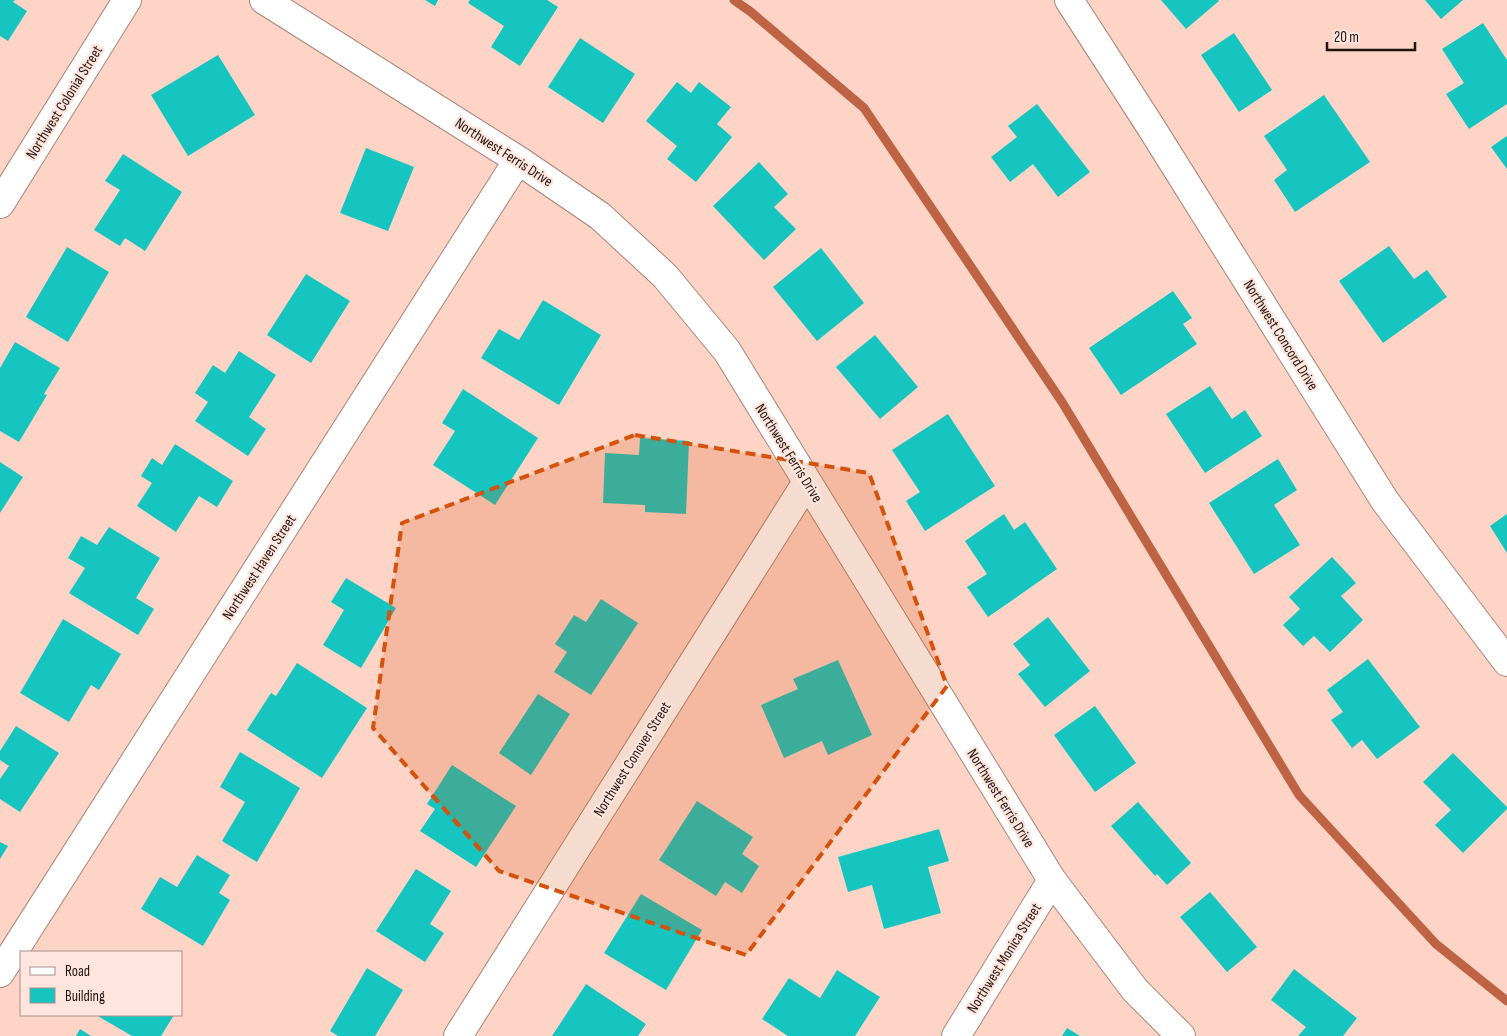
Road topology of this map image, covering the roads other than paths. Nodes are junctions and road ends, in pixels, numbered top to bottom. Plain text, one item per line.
1 (127, 0) edge
2 (264, 0) edge
3 (1069, 0) edge
4 (518, 160) junction
5 (0, 204) edge
6 (807, 482) junction
7 (1507, 662) edge
8 (1052, 880) junction
9 (0, 973) edge
10 (458, 1036) edge
11 (956, 1036) edge
12 (1181, 1036) edge

1 - 5 street, Northwest Colonial Street
2 - 4 street, Northwest Ferris Drive
3 - 7 street, Northwest Concord Drive
4 - 6 street, Northwest Ferris Drive
4 - 9 street, Northwest Haven Street
6 - 8 street, Northwest Ferris Drive
6 - 10 street, Northwest Conover Street
8 - 11 street, Northwest Monica Street
8 - 12 street, Northwest Ferris Drive

